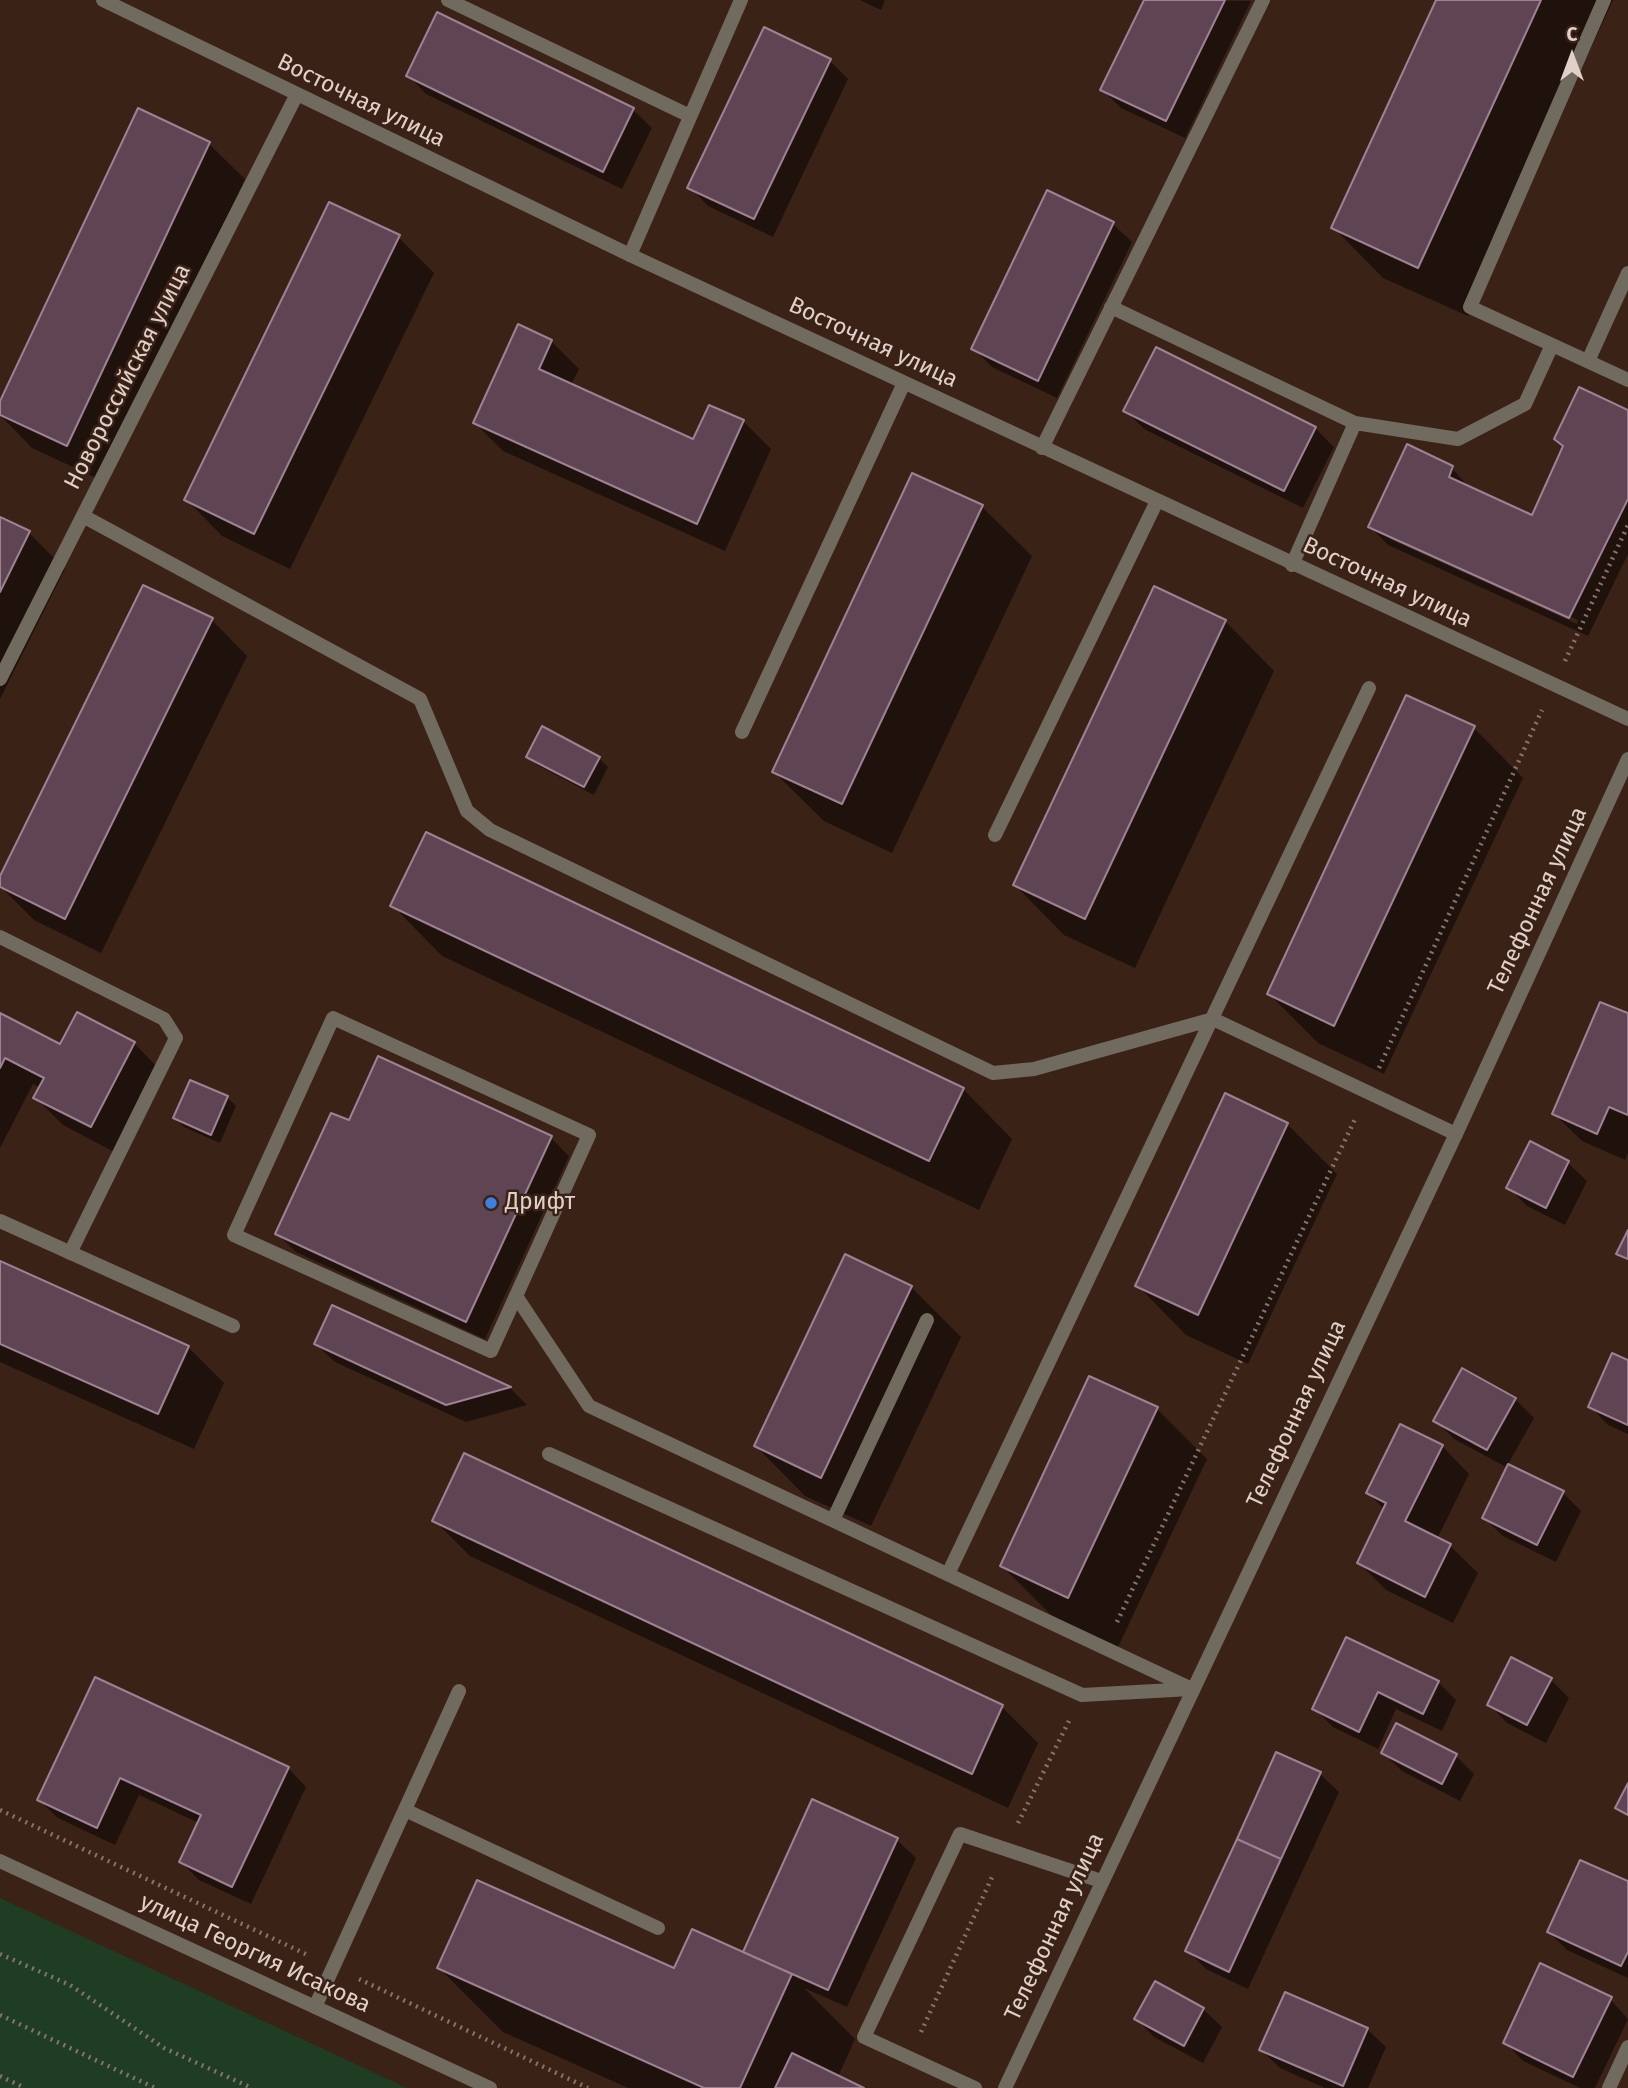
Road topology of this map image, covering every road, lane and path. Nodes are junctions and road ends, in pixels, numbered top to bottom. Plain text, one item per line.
1 (103, 0) edge
2 (448, 0) edge
3 (741, 0) edge
4 (1263, 0) edge
5 (1604, 0) edge
6 (296, 96) junction
7 (690, 116) junction
8 (629, 255) junction
9 (1628, 273) edge
10 (1111, 307) junction
11 (1552, 345) junction
12 (1588, 361) junction
13 (1628, 380) edge
14 (904, 383) junction
15 (1356, 423) junction
16 (1042, 448) junction
17 (1157, 501) junction
18 (83, 516) junction
19 (1628, 525) edge
20 (1292, 565) junction
21 (0, 679) edge
22 (1554, 685) junction
23 (1369, 688) dead end
24 (1628, 719) edge
25 (742, 732) dead end
26 (1628, 759) edge
27 (995, 835) dead end
28 (0, 937) edge
29 (1213, 1019) junction
30 (1368, 1092) junction
31 (1456, 1134) junction
32 (0, 1221) edge
33 (70, 1252) junction
34 (516, 1296) junction
35 (927, 1320) dead end
36 (233, 1326) dead end
37 (549, 1454) dead end
38 (834, 1520) junction
39 (948, 1574) junction
40 (1105, 1647) junction
41 (1192, 1689) junction
42 (460, 1691) dead end
43 (1082, 1695) junction
44 (0, 1810) edge
45 (405, 1811) junction
46 (1005, 1849) junction
47 (0, 1861) edge
48 (1101, 1881) junction
49 (659, 1928) dead end
50 (0, 1954) edge
51 (333, 1967) junction
52 (315, 2007) junction
53 (0, 2015) edge
54 (1628, 2047) edge
55 (909, 2057) junction
56 (0, 2076) edge
57 (25, 2088) edge
58 (155, 2088) edge
59 (251, 2088) edge
60 (490, 2088) edge
61 (588, 2088) edge
62 (975, 2088) edge
63 (1005, 2088) edge
64 (1609, 2088) edge

1 - 6 street, Восточная улица
2 - 7 street
3 - 7 street
4 - 10 street
5 - 11 street
6 - 8 street, Восточная улица
6 - 18 street, Новороссийская улица
7 - 8 street
8 - 14 street, Восточная улица
9 - 12 street
10 - 15 street
10 - 16 street
11 - 12 street
11 - 15 street
12 - 13 street
14 - 16 street, Восточная улица
14 - 25 street
15 - 20 street
16 - 17 street, Восточная улица
17 - 20 street, Восточная улица
17 - 27 street
18 - 21 street, Новороссийская улица
18 - 29 street
19 - 22 path
20 - 22 street, Восточная улица
22 - 24 street, Восточная улица
22 - 30 path
23 - 29 street
26 - 31 street, Телефонная улица
28 - 33 street
29 - 30 street
29 - 39 street
30 - 31 street
30 - 40 path
31 - 41 street, Телефонная улица
32 - 33 street
33 - 36 street
34 - 34 street
34 - 38 street
35 - 38 street
37 - 43 street
38 - 39 street
39 - 40 street
40 - 41 street
41 - 43 street
41 - 48 street, Телефонная улица
42 - 45 street
43 - 46 path
44 - 51 path
45 - 49 street
45 - 51 street
46 - 48 street
46 - 55 path
46 - 55 street
47 - 52 street, улица Георгия Исакова
48 - 63 street, Телефонная улица
50 - 59 path
51 - 52 street
51 - 61 path
52 - 60 street, улица Георгия Исакова
53 - 58 path
54 - 64 street
55 - 62 street
56 - 57 path

